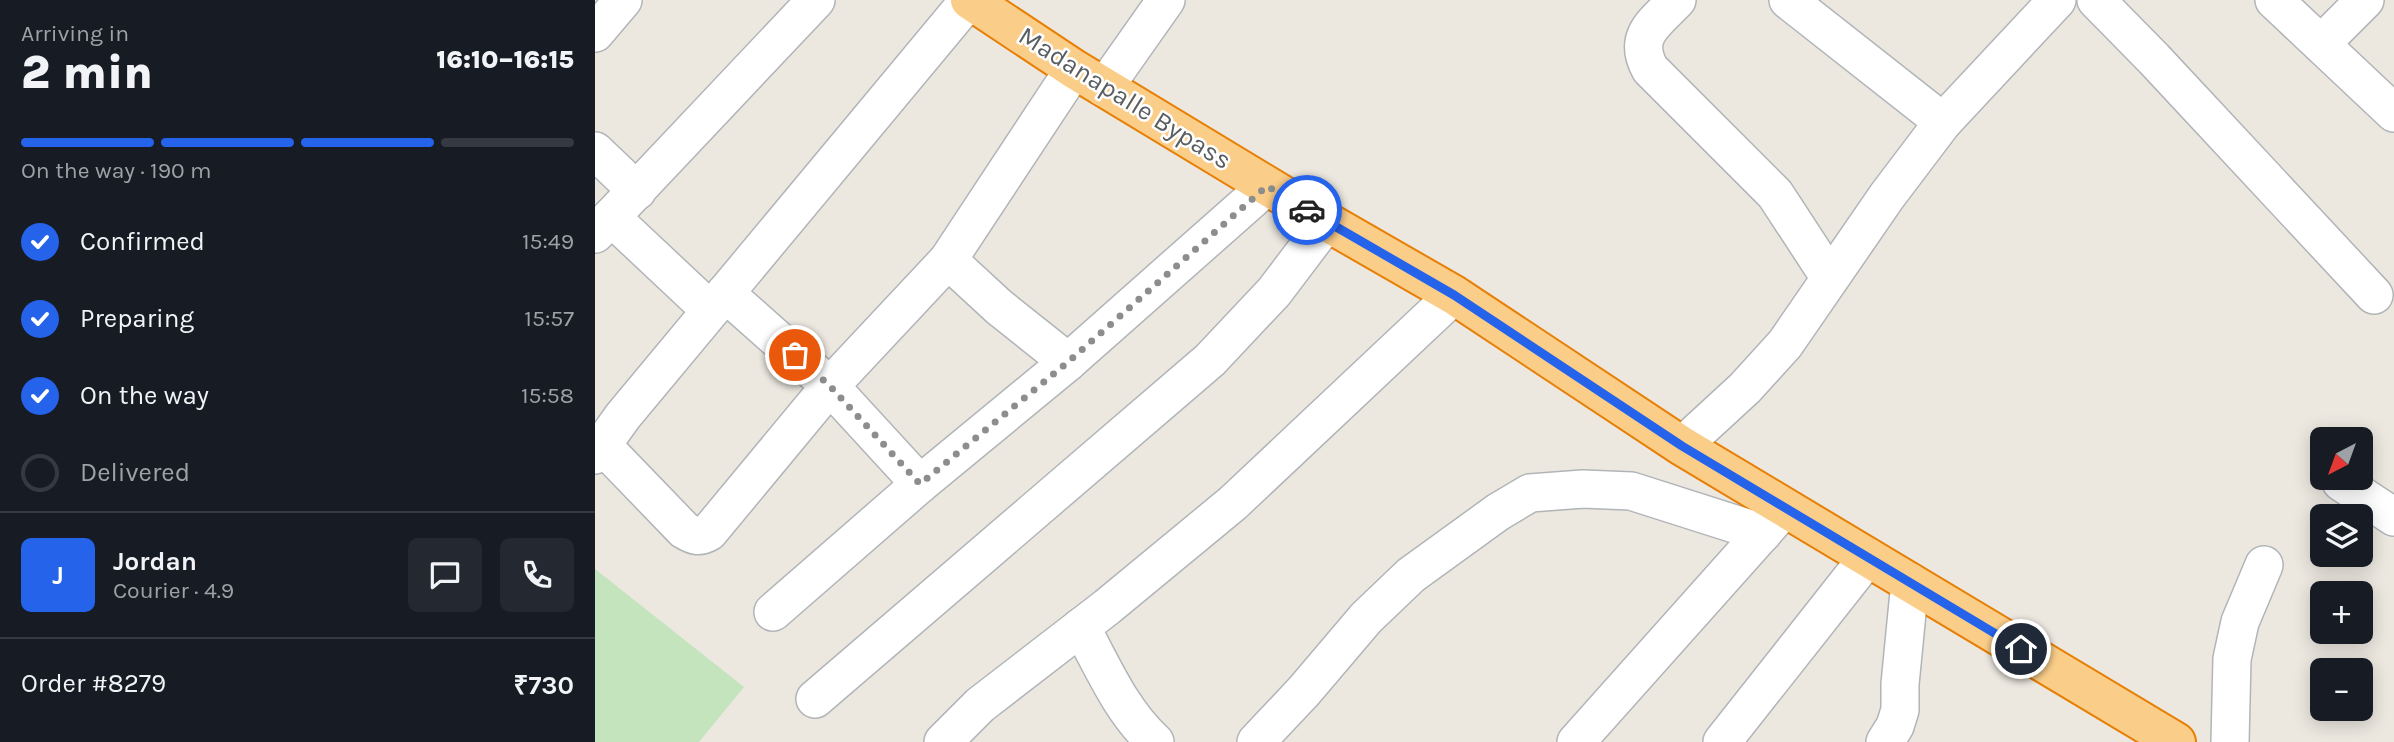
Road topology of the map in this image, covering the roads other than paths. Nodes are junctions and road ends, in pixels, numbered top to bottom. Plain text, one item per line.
1 (623, 0) edge
2 (816, 0) edge
3 (970, 0) edge
4 (1166, 0) edge
5 (1677, 0) edge
6 (1788, 0) edge
7 (2057, 0) edge
8 (2096, 0) edge
9 (2274, 0) edge
10 (2365, 0) edge
11 (595, 33) edge
12 (2321, 44) junction
13 (1089, 78) junction
14 (2394, 113) edge
15 (1943, 122) junction
16 (595, 152) edge
17 (1267, 186) junction
18 (637, 191) junction
19 (1327, 222) junction
20 (603, 225) edge
21 (948, 260) junction
22 (1830, 278) junction
23 (1454, 295) junction
24 (2374, 295) dead end
25 (717, 301) junction
26 (1068, 362) junction
27 (830, 386) junction
28 (1682, 446) junction
29 (599, 450) edge
30 (920, 484) junction
31 (2353, 490) edge
32 (2394, 517) edge
33 (1774, 520) junction
34 (1868, 557) junction
35 (2264, 565) dead end
36 (1910, 582) junction
37 (773, 612) dead end
38 (1081, 627) junction
39 (815, 699) dead end
40 (1597, 735) edge
41 (943, 742) edge
42 (1155, 742) edge
43 (1257, 742) edge
44 (1722, 742) edge
45 (1885, 742) edge
46 (2176, 742) edge
47 (2230, 742) edge

1 - 11 street
2 - 18 street
3 - 13 highway, Madanapalle Bypass
3 - 25 street
4 - 13 street
5 - 22 street
6 - 15 street
7 - 15 street
8 - 24 street
9 - 12 street
10 - 12 street
12 - 14 street
13 - 17 highway, Madanapalle Bypass
13 - 21 street
15 - 22 street
16 - 18 street
17 - 19 highway, Madanapalle Bypass
17 - 26 street
18 - 20 street
19 - 23 highway, Madanapalle Bypass
19 - 39 street
20 - 25 street
21 - 26 street
21 - 27 street
22 - 28 street
23 - 28 highway, Madanapalle Bypass
23 - 38 street
25 - 27 street
25 - 29 street
26 - 30 street
27 - 29 street
27 - 30 street
28 - 33 highway, Madanapalle Bypass
30 - 37 street
31 - 32 street
33 - 34 highway, Madanapalle Bypass
33 - 40 street
33 - 43 street
34 - 36 highway, Madanapalle Bypass
34 - 44 street
35 - 47 street
36 - 45 street
36 - 46 highway, Madanapalle Bypass
38 - 41 street
38 - 42 street

